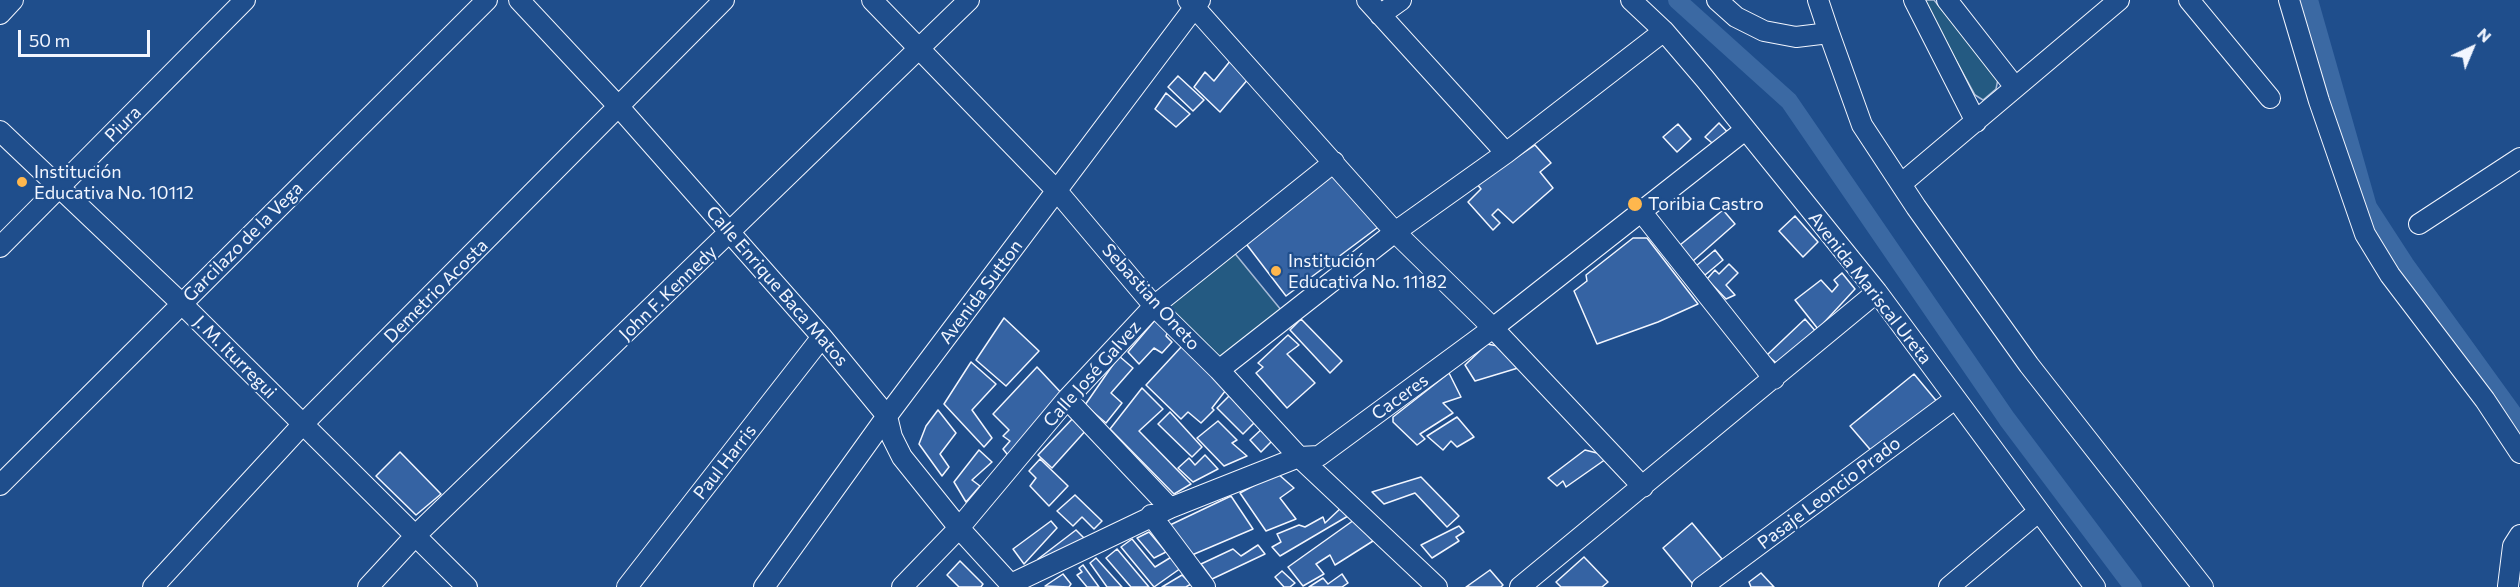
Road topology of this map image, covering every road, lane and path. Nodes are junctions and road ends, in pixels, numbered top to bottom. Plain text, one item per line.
1 (13, 0) edge
2 (246, 0) edge
3 (488, 0) edge
4 (519, 0) edge
5 (724, 0) edge
6 (872, 0) edge
7 (969, 0) edge
8 (1367, 0) edge
9 (1401, 0) edge
10 (1631, 0) edge
11 (1717, 0) edge
12 (1818, 0) edge
13 (1914, 0) edge
14 (1947, 0) edge
15 (2119, 0) edge
16 (2188, 0) edge
17 (2289, 0) edge
18 (1194, 2) edge
19 (0, 14) edge
20 (1380, 15) junction
21 (1664, 32) junction
22 (1829, 33) junction
23 (919, 50) junction
24 (2015, 87) junction
25 (2270, 98) dead end
26 (619, 107) junction
27 (1976, 122) junction
28 (1745, 130) junction
29 (0, 131) edge
30 (1506, 153) junction
31 (2520, 158) edge
32 (1334, 162) junction
33 (1901, 184) junction
34 (59, 189) junction
35 (1057, 191) junction
36 (1640, 210) junction
37 (2419, 224) dead end
38 (732, 232) junction
39 (1395, 232) junction
40 (0, 247) edge
41 (1876, 292) junction
42 (182, 303) junction
43 (1154, 306) junction
44 (1493, 328) junction
45 (822, 337) junction
46 (1219, 370) junction
47 (1774, 379) junction
48 (1067, 399) junction
49 (1955, 399) junction
50 (887, 416) junction
51 (303, 424) junction
52 (2520, 453) edge
53 (1299, 457) junction
54 (0, 485) edge
55 (1643, 487) junction
56 (1170, 508) junction
57 (2038, 512) junction
58 (1151, 515) junction
59 (959, 528) junction
60 (417, 535) junction
61 (2520, 535) edge
62 (2512, 583) edge
63 (1012, 586) edge
64 (153, 587) edge
65 (368, 587) edge
66 (467, 587) edge
67 (627, 587) edge
68 (764, 587) edge
69 (902, 587) edge
70 (1205, 587) edge
71 (1437, 587) edge
72 (1520, 587) edge
73 (1702, 587) edge
74 (1949, 587) edge
75 (2095, 587) edge
76 (2203, 587) edge

1 - 19 street
2 - 34 street, Piura
3 - 42 street, Garcilazo de la Vega
4 - 26 street, Calle Enrique Baca Matos
5 - 26 street, Demetrio Acosta
6 - 23 street, Sebastian Oneto
7 - 23 street, John F. Kennedy
8 - 20 street
9 - 20 street
10 - 21 street, Avenida Mariscal Ureta
11 - 22 street
12 - 22 street
13 - 27 street
14 - 24 street
15 - 24 street
16 - 25 street
17 - 52 street
18 - 32 street
18 - 35 street, Avenida Sutton
20 - 30 street
21 - 28 street, Avenida Mariscal Ureta
21 - 30 street
22 - 33 street
23 - 35 street, Sebastian Oneto
23 - 38 street, John F. Kennedy
24 - 27 street
26 - 38 street, Calle Enrique Baca Matos
26 - 51 street, Demetrio Acosta
27 - 33 street
28 - 36 street, Caceres
28 - 41 street, Avenida Mariscal Ureta
29 - 34 street, J. M. Iturregui
30 - 39 street
31 - 37 street
32 - 39 street
32 - 43 street, Calle José Galvez
33 - 76 street
34 - 40 street, Piura
34 - 42 street, J. M. Iturregui
35 - 43 street, Sebastian Oneto
35 - 50 street, Avenida Sutton
36 - 44 street, Caceres
36 - 47 street
38 - 45 street, Calle Enrique Baca Matos
38 - 60 street, John F. Kennedy
39 - 44 street
39 - 46 street
41 - 47 street
41 - 49 street, Avenida Mariscal Ureta
42 - 51 street, J. M. Iturregui
42 - 54 street, Garcilazo de la Vega
43 - 46 street, Sebastian Oneto
43 - 48 street, Calle José Galvez
44 - 53 street, Caceres
44 - 55 street
45 - 50 street, Calle Enrique Baca Matos
45 - 67 street, Paul Harris
46 - 53 street, Sebastian Oneto
47 - 55 street
48 - 56 street
48 - 59 street, Calle José Galvez
49 - 57 street, Avenida Mariscal Ureta
49 - 73 street, Pasaje Leoncio Prado
50 - 59 street, Calle Enrique Baca Matos
50 - 68 street, Avenida Sutton
51 - 60 street, J. M. Iturregui
51 - 64 street, Demetrio Acosta
53 - 56 street, Caceres
53 - 71 street, Sebastian Oneto
55 - 72 street
56 - 58 street, Caceres
57 - 74 street
57 - 75 street, Avenida Mariscal Ureta
58 - 63 street, Caceres
58 - 70 street
59 - 63 street, Calle Enrique Baca Matos
59 - 69 street, Calle José Galvez
60 - 65 street, John F. Kennedy
60 - 66 street, J. M. Iturregui
61 - 62 street

